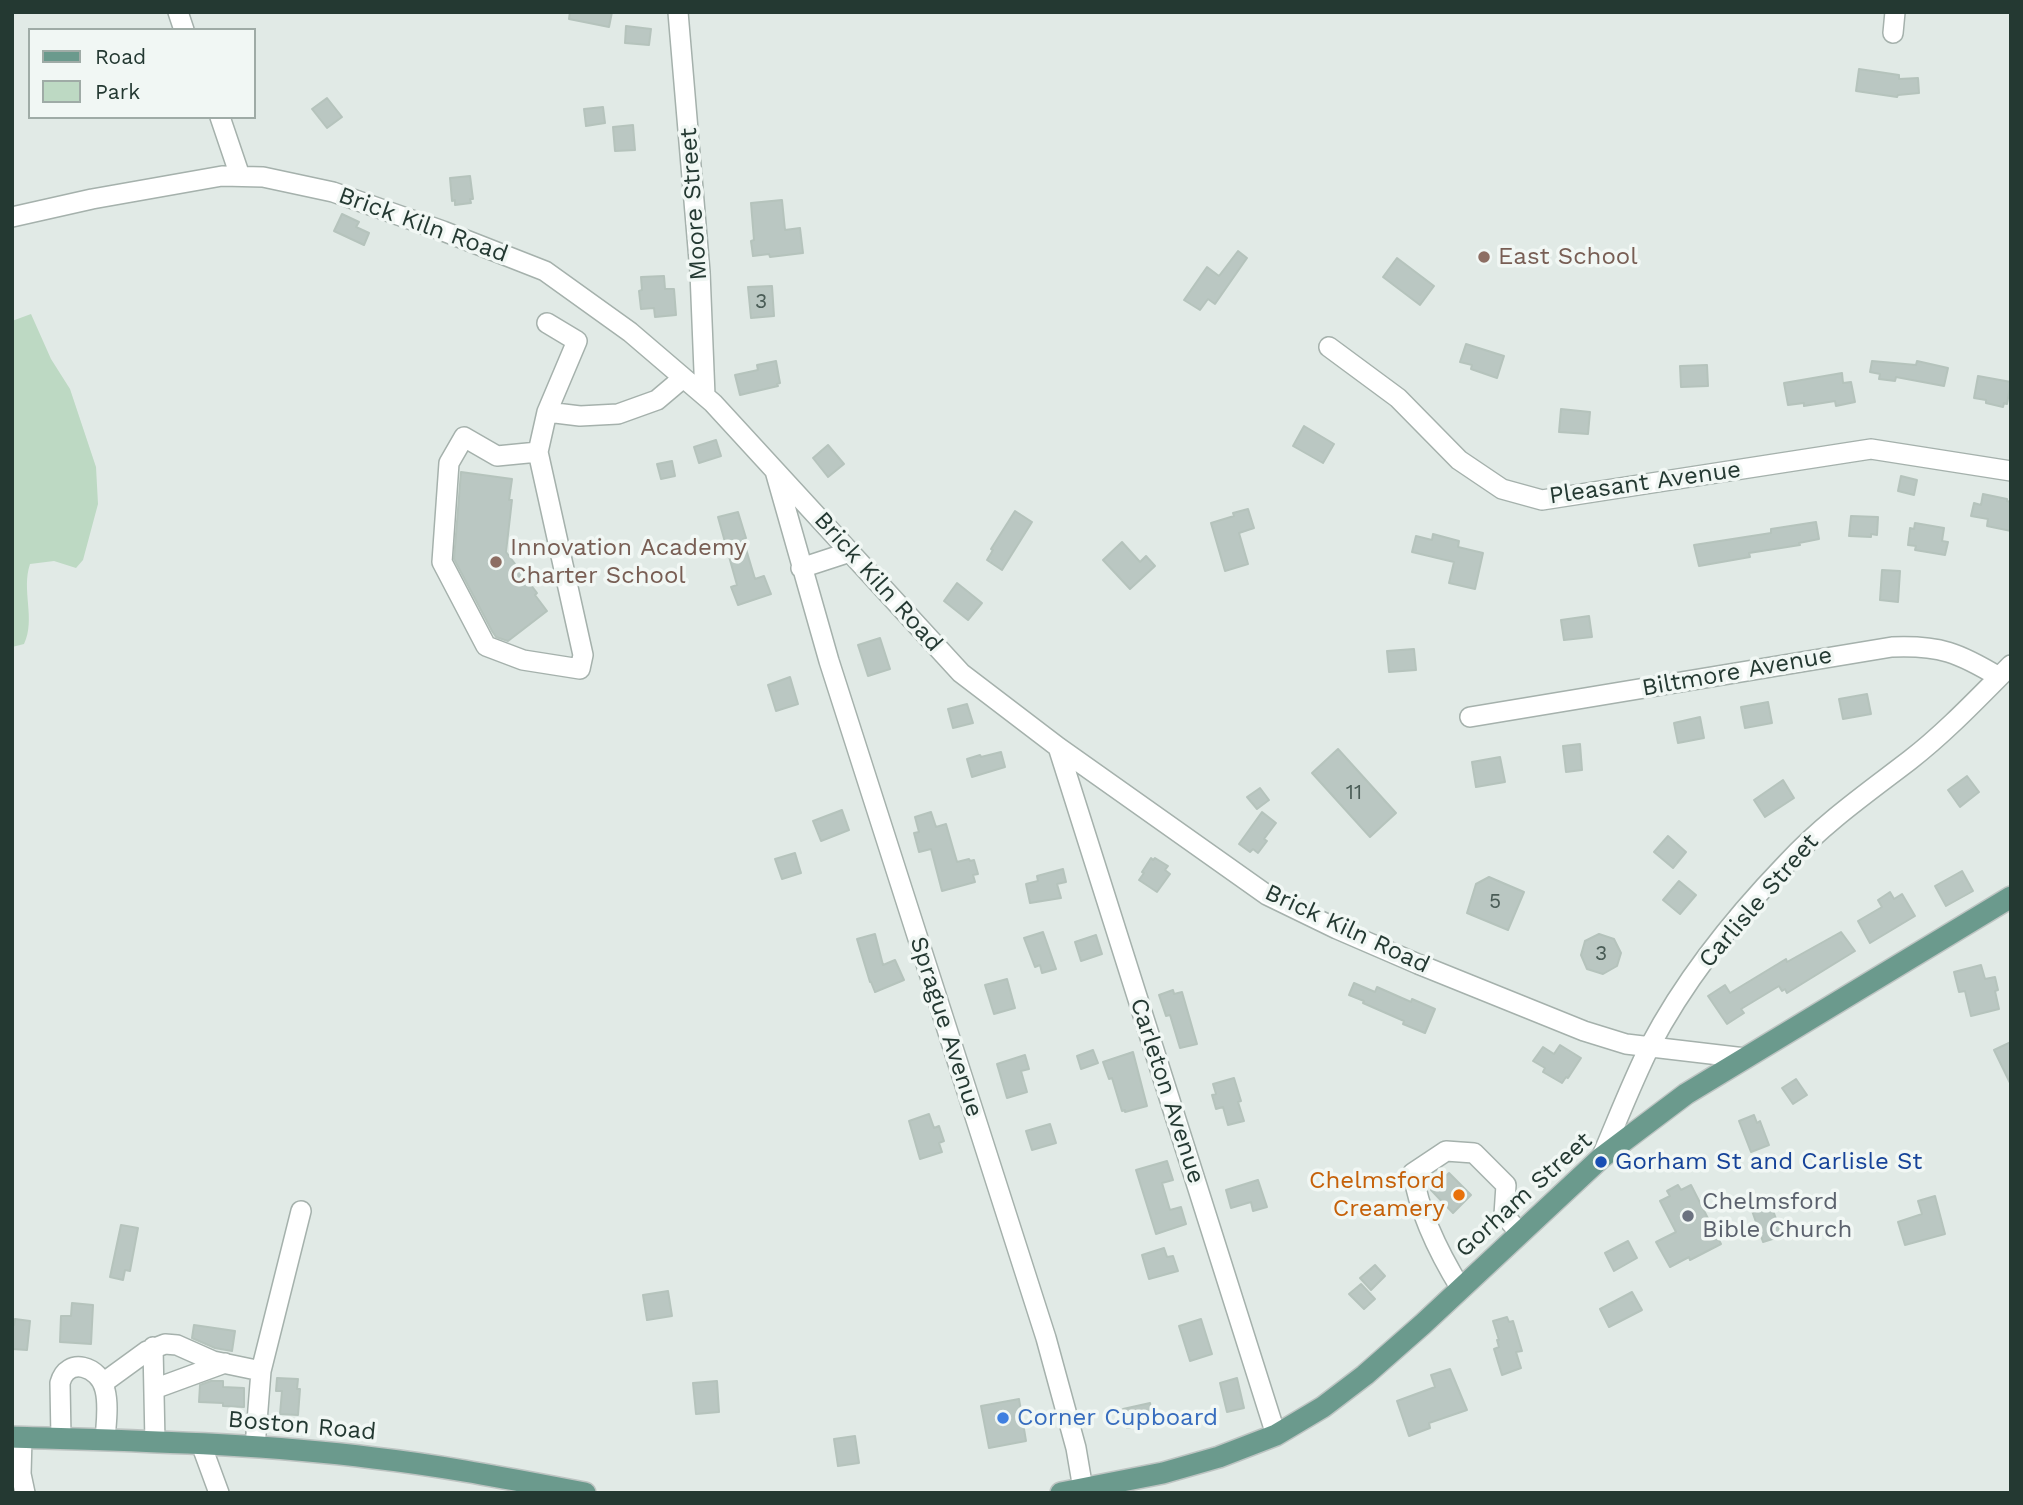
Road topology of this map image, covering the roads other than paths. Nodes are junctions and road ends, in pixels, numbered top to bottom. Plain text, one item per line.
1 (678, 12) edge
2 (1895, 12) edge
3 (1893, 33) dead end
4 (221, 119) edge
5 (240, 176) junction
6 (12, 217) edge
7 (547, 323) dead end
8 (1329, 347) dead end
9 (683, 378) junction
10 (705, 396) junction
11 (547, 412) junction
12 (538, 452) junction
13 (773, 467) junction
14 (2011, 471) edge
15 (850, 552) junction
16 (801, 568) junction
17 (2005, 671) edge
18 (1470, 717) dead end
19 (1058, 747) junction
20 (2011, 897) edge
21 (1650, 1046) junction
22 (1745, 1058) junction
23 (1601, 1158) junction
24 (301, 1211) dead end
25 (1520, 1233) junction
26 (1461, 1289) junction
27 (153, 1347) junction
28 (225, 1363) junction
29 (261, 1371) junction
30 (103, 1382) junction
31 (154, 1389) junction
32 (1276, 1434) junction
33 (17, 1437) edge
34 (61, 1438) junction
35 (106, 1440) junction
36 (155, 1442) junction
37 (201, 1444) junction
38 (255, 1447) junction
39 (1083, 1489) junction
40 (26, 1493) edge
41 (219, 1493) edge
42 (585, 1493) edge
43 (1061, 1493) edge

1 - 10 street, Moore Street
2 - 3 street
4 - 5 street
5 - 6 street, Brick Kiln Road
5 - 9 street, Brick Kiln Road
7 - 11 street
8 - 14 street, Pleasant Avenue
9 - 10 street, Brick Kiln Road
9 - 11 street
10 - 13 street, Brick Kiln Road
11 - 12 street
12 - 12 street
13 - 15 street, Brick Kiln Road
13 - 16 street, Sprague Avenue
15 - 16 street
15 - 19 street, Brick Kiln Road
16 - 39 street, Sprague Avenue
17 - 18 street, Biltmore Avenue
17 - 21 street, Carlisle Street
19 - 21 street, Brick Kiln Road
19 - 32 street, Carleton Avenue
20 - 22 main road, Gorham Street
21 - 22 street, Brick Kiln Road
21 - 23 street, Carlisle Street
22 - 23 main road, Gorham Street
23 - 25 main road, Gorham Street
24 - 29 street
25 - 26 main road, Gorham Street
25 - 26 street
26 - 32 main road, Gorham Street
27 - 28 street
27 - 30 street
27 - 31 street
28 - 29 street
28 - 31 street
29 - 38 street
30 - 34 street
30 - 35 street
31 - 36 street
32 - 39 main road, Gorham Street
33 - 34 main road, Boston Road
33 - 40 street
34 - 35 main road, Boston Road
35 - 36 main road, Boston Road
36 - 37 main road, Boston Road
37 - 38 main road, Boston Road
37 - 41 street
38 - 42 main road, Boston Road
39 - 43 main road, Gorham Street

